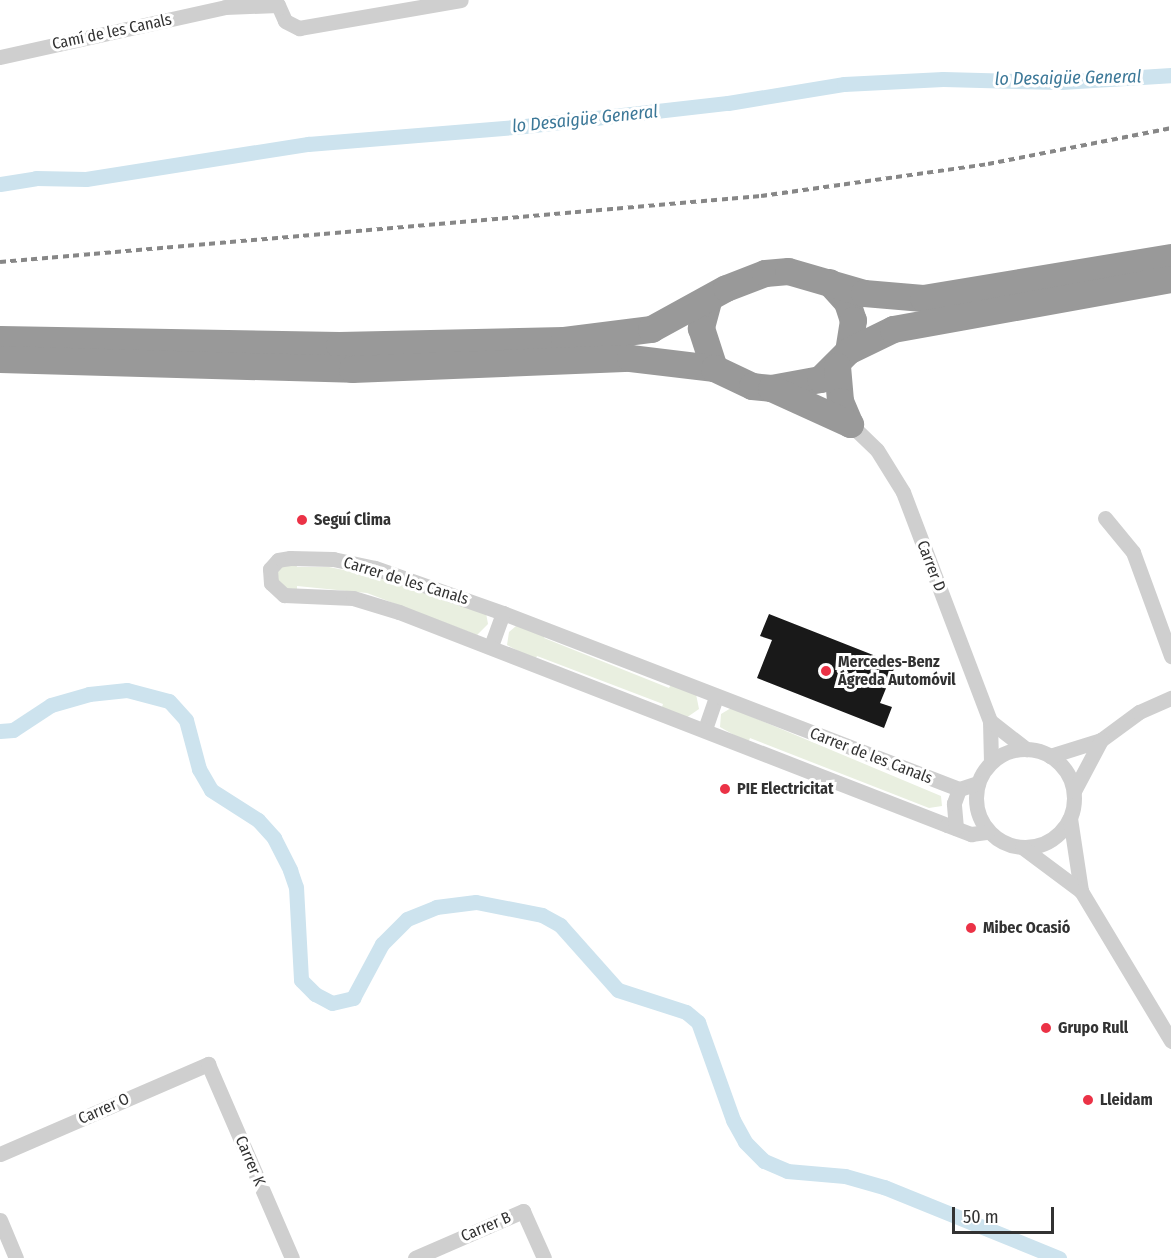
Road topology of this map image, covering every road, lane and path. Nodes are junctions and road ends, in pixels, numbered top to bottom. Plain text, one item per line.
1 (461, 0) edge
2 (279, 2) edge
3 (0, 57) edge
4 (1171, 257) edge
5 (1171, 279) edge
6 (829, 282) junction
7 (708, 301) junction
8 (0, 339) edge
9 (843, 358) junction
10 (0, 359) edge
11 (714, 368) junction
12 (771, 388) junction
13 (850, 424) junction
14 (1105, 518) dead end
15 (503, 613) junction
16 (491, 646) junction
17 (1171, 656) edge
18 (716, 697) junction
19 (1171, 698) edge
20 (990, 721) junction
21 (705, 729) junction
22 (1101, 740) junction
23 (1026, 749) junction
24 (1050, 756) junction
25 (991, 762) junction
26 (978, 783) junction
27 (959, 789) junction
28 (1074, 792) junction
29 (1070, 818) junction
30 (956, 828) junction
31 (988, 832) junction
32 (1022, 847) junction
33 (1082, 891) junction
34 (1171, 1041) edge
35 (208, 1064) joint
36 (0, 1154) edge
37 (0, 1220) edge
38 (16, 1258) edge
39 (292, 1258) edge
40 (415, 1258) edge
41 (544, 1258) edge

1 - 2 street, Camí de les Canals
2 - 3 street, Camí de les Canals
4 - 6 highway
5 - 9 highway
6 - 7 highway
6 - 9 highway
7 - 8 highway
7 - 11 highway
9 - 12 highway
9 - 13 highway
10 - 11 highway
11 - 12 highway
12 - 13 highway
13 - 20 street, Carrer D
14 - 17 street
15 - 16 street
15 - 16 street, Carrer de les Canals
15 - 18 street, Carrer de les Canals
16 - 21 street, Carrer de les Canals
18 - 21 street
18 - 27 street, Carrer de les Canals
19 - 22 street
20 - 23 street
20 - 25 street, Carrer D
21 - 30 street, Carrer de les Canals
22 - 24 street
22 - 28 street
23 - 24 street
23 - 25 street
24 - 28 street
25 - 26 street
26 - 27 street
26 - 31 street
27 - 30 street
28 - 29 street
29 - 32 street
29 - 33 street
30 - 31 street, Carrer de les Canals
31 - 32 street
32 - 33 street
33 - 34 street
35 - 36 street, Carrer O
35 - 39 street, Carrer K
37 - 38 street
40 - 41 street, Carrer B

